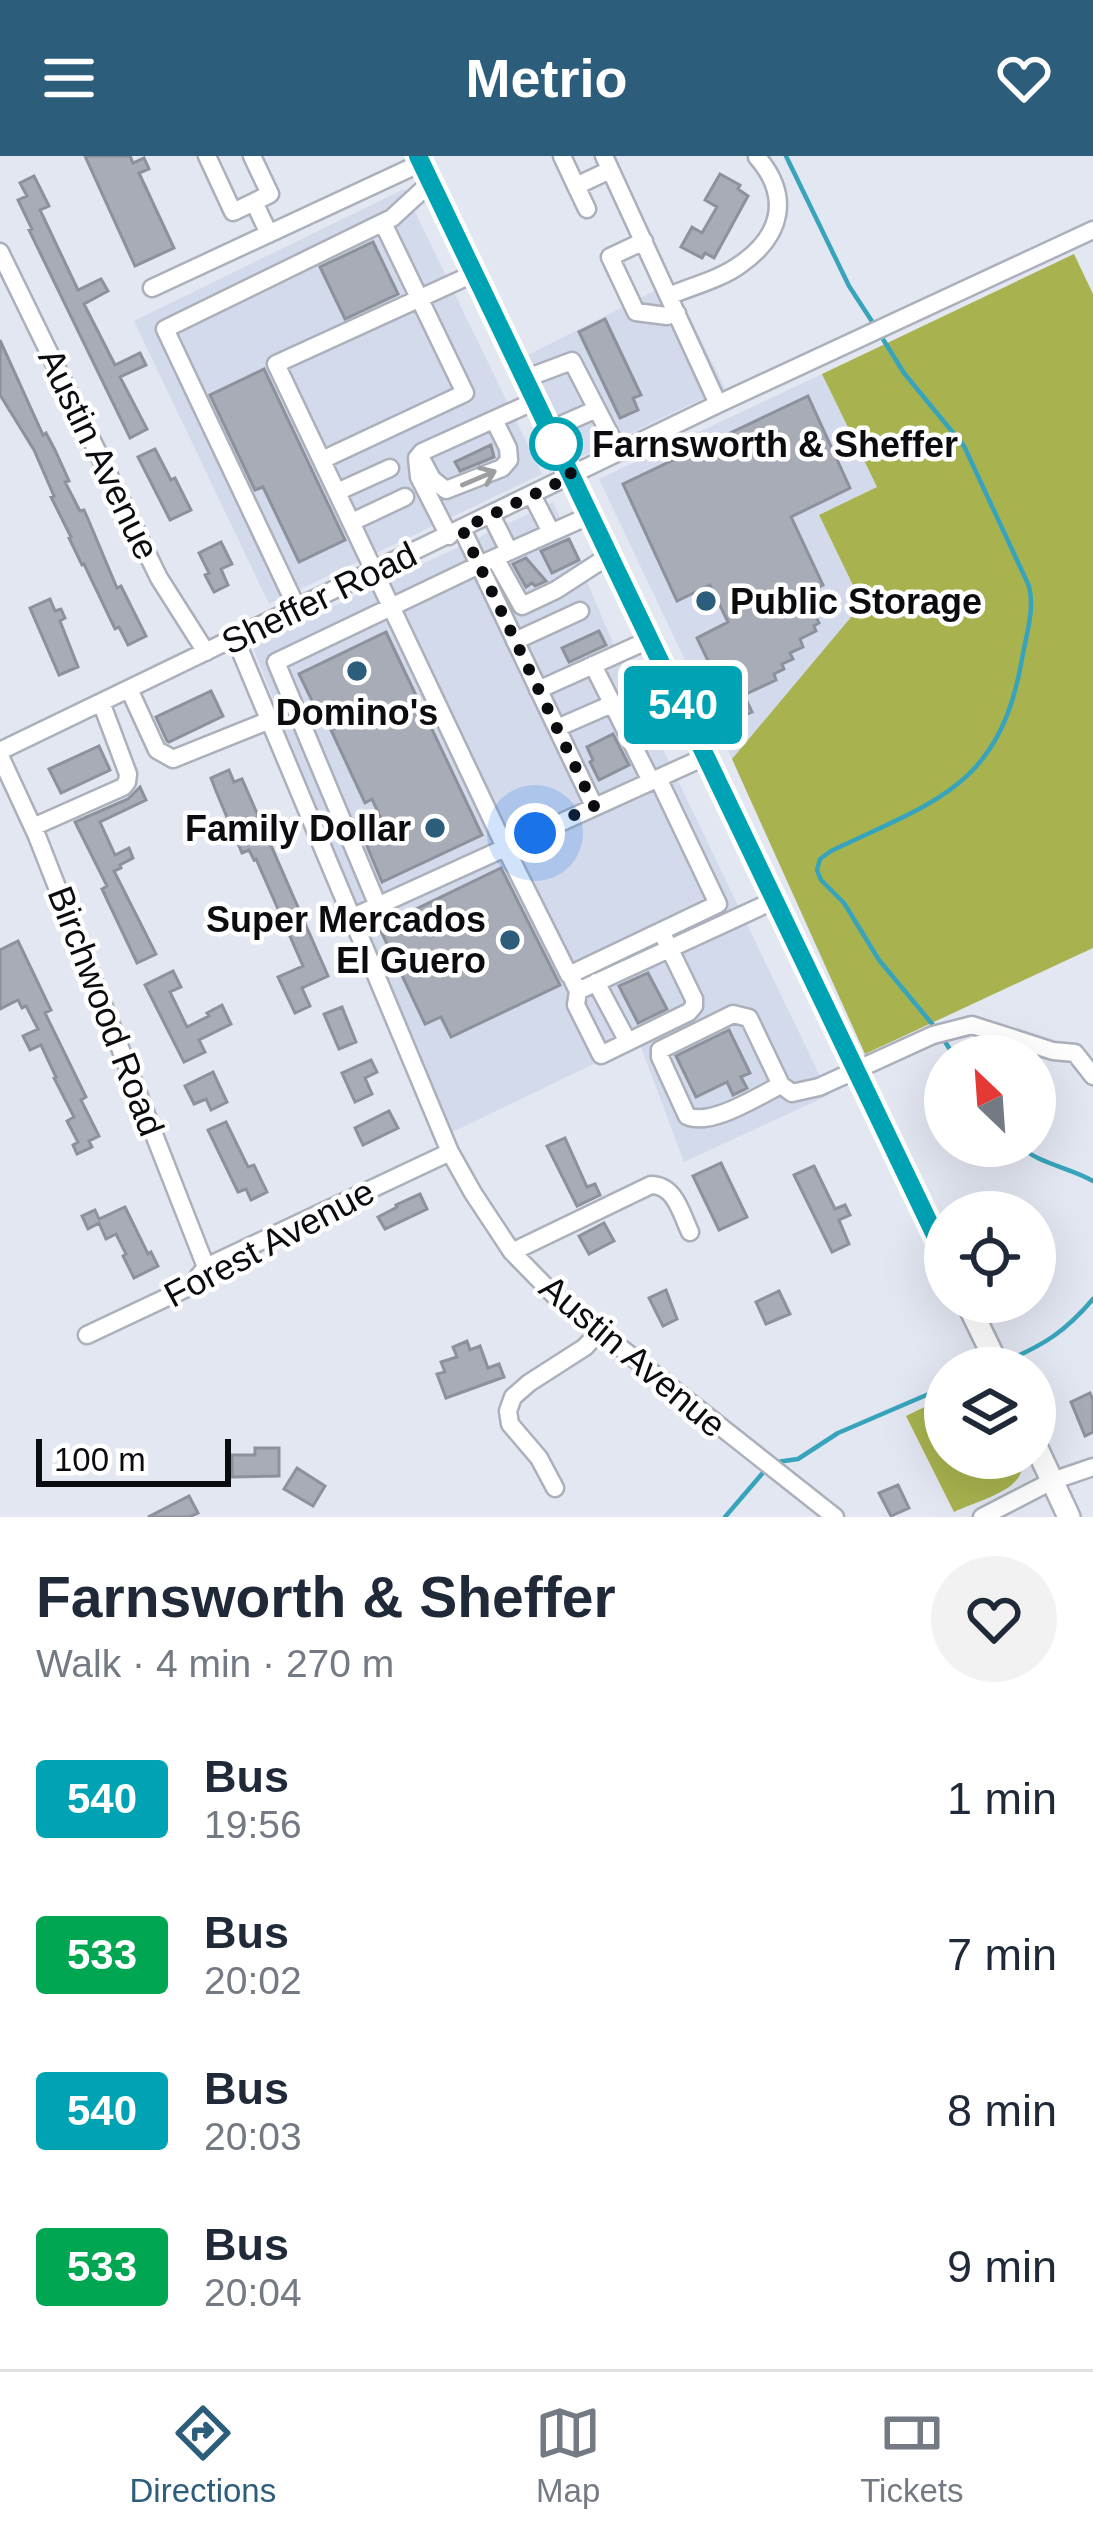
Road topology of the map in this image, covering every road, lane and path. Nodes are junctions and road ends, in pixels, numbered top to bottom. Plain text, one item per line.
1 (207, 156) edge
2 (252, 156) edge
3 (562, 156) edge
4 (757, 157) edge
5 (607, 163) edge
6 (423, 167) edge
7 (576, 187) junction
8 (254, 202) junction
9 (586, 208) dead end
10 (383, 223) junction
11 (1093, 230) edge
12 (269, 234) junction
13 (644, 242) junction
14 (0, 252) edge
15 (473, 274) junction
16 (152, 288) dead end
17 (419, 299) junction
18 (673, 304) junction
19 (524, 379) junction
20 (535, 401) junction
21 (718, 404) junction
22 (597, 409) junction
23 (494, 420) junction
24 (549, 430) junction
25 (619, 452) junction
26 (417, 458) junction
27 (322, 460) junction
28 (390, 468) dead end
29 (572, 476) junction
30 (338, 491) junction
31 (532, 495) junction
32 (405, 497) dead end
33 (491, 515) junction
34 (591, 515) junction
35 (352, 522) junction
36 (455, 532) junction
37 (551, 532) junction
38 (610, 555) junction
39 (494, 558) junction
40 (376, 571) junction
41 (518, 600) junction
42 (393, 607) junction
43 (297, 608) junction
44 (500, 609) junction
45 (580, 611) dead end
46 (235, 638) junction
47 (651, 639) junction
48 (515, 641) junction
49 (206, 652) junction
50 (593, 665) junction
51 (129, 689) junction
52 (538, 690) junction
53 (101, 702) junction
54 (613, 704) junction
55 (270, 720) junction
56 (556, 728) junction
57 (307, 735) junction
58 (281, 746) junction
59 (0, 753) edge
60 (707, 756) junction
61 (654, 779) junction
62 (594, 806) junction
63 (344, 826) junction
64 (33, 827) junction
65 (319, 837) junction
66 (505, 847) junction
67 (775, 900) junction
68 (378, 905) junction
69 (353, 917) junction
70 (665, 940) junction
71 (596, 982) junction
72 (574, 983) junction
73 (628, 1042) junction
74 (856, 1070) junction
75 (1093, 1076) edge
76 (782, 1085) junction
77 (451, 1151) junction
78 (924, 1212) edge
79 (690, 1232) dead end
80 (512, 1252) junction
81 (206, 1267) junction
82 (598, 1333) junction
83 (87, 1335) dead end
84 (1093, 1467) edge
85 (1052, 1481) junction
86 (555, 1488) dead end
87 (835, 1517) edge
88 (982, 1517) edge
89 (1069, 1517) edge

1 - 8 street
2 - 8 street
3 - 7 street
4 - 18 street
5 - 7 street
5 - 13 street
6 - 10 street
6 - 12 street
6 - 15 main road
7 - 9 street
8 - 12 street
10 - 17 street
10 - 43 street
11 - 21 street, Sheffer Road
12 - 16 street
13 - 18 street
13 - 18 street
14 - 49 street, Austin Avenue
15 - 17 street
15 - 19 main road
17 - 27 street
17 - 27 street
18 - 21 street
19 - 20 main road
19 - 22 street
20 - 23 street
20 - 24 main road
21 - 25 street, Sheffer Road
22 - 24 street
22 - 25 street
23 - 26 street
26 -> 23 street
24 - 29 main road
25 - 29 street, Sheffer Road
26 - 36 street
27 - 30 street
28 - 30 street
29 - 31 street, Sheffer Road
29 - 34 main road
30 - 35 street
31 - 33 street, Sheffer Road
31 - 37 street
32 - 35 street
33 - 36 street, Sheffer Road
33 - 39 street
34 - 37 street
34 - 38 main road
35 - 40 street
36 - 39 street
36 - 40 street, Sheffer Road
37 - 39 street
38 - 41 street
38 - 47 main road
39 - 41 street
39 - 42 street
39 - 44 street
40 - 42 street
40 - 43 street, Sheffer Road
41 - 44 street
42 - 57 street
42 - 66 street
43 - 46 street, Sheffer Road
44 - 48 street
45 - 48 street
46 - 49 street, Sheffer Road
46 - 55 street, Austin Avenue
47 - 50 street
47 - 60 main road
48 - 52 street
49 - 51 street, Sheffer Road
50 - 52 street
50 - 54 street
51 - 53 street, Sheffer Road
51 - 55 street
52 - 56 street
53 - 59 street, Sheffer Road
53 - 64 street
54 - 56 street
54 - 61 street
55 - 58 street, Austin Avenue
56 - 62 street
57 - 58 street
57 - 63 street
58 - 65 street, Austin Avenue
59 - 64 street, Birchwood Road
60 - 61 street
60 - 67 main road
61 - 62 street
61 - 70 street
62 - 66 street
63 - 65 street
63 - 68 street
64 - 81 street, Birchwood Road
65 - 69 street, Austin Avenue
66 - 68 street
66 - 72 street
67 - 70 street
67 - 74 main road
68 - 69 street
69 - 77 street, Austin Avenue
70 - 71 street
70 - 72 street
70 - 73 street
71 - 72 street
71 - 73 street
72 - 73 street
74 - 75 street
74 - 76 street
74 - 78 main road
76 - 76 street
77 - 80 street, Austin Avenue
77 - 81 street, Forest Avenue
79 - 80 street
80 - 82 street, Austin Avenue
81 - 83 street, Forest Avenue
82 - 86 street
82 - 87 street, Austin Avenue
84 - 85 street
85 - 88 street
85 - 89 main road

